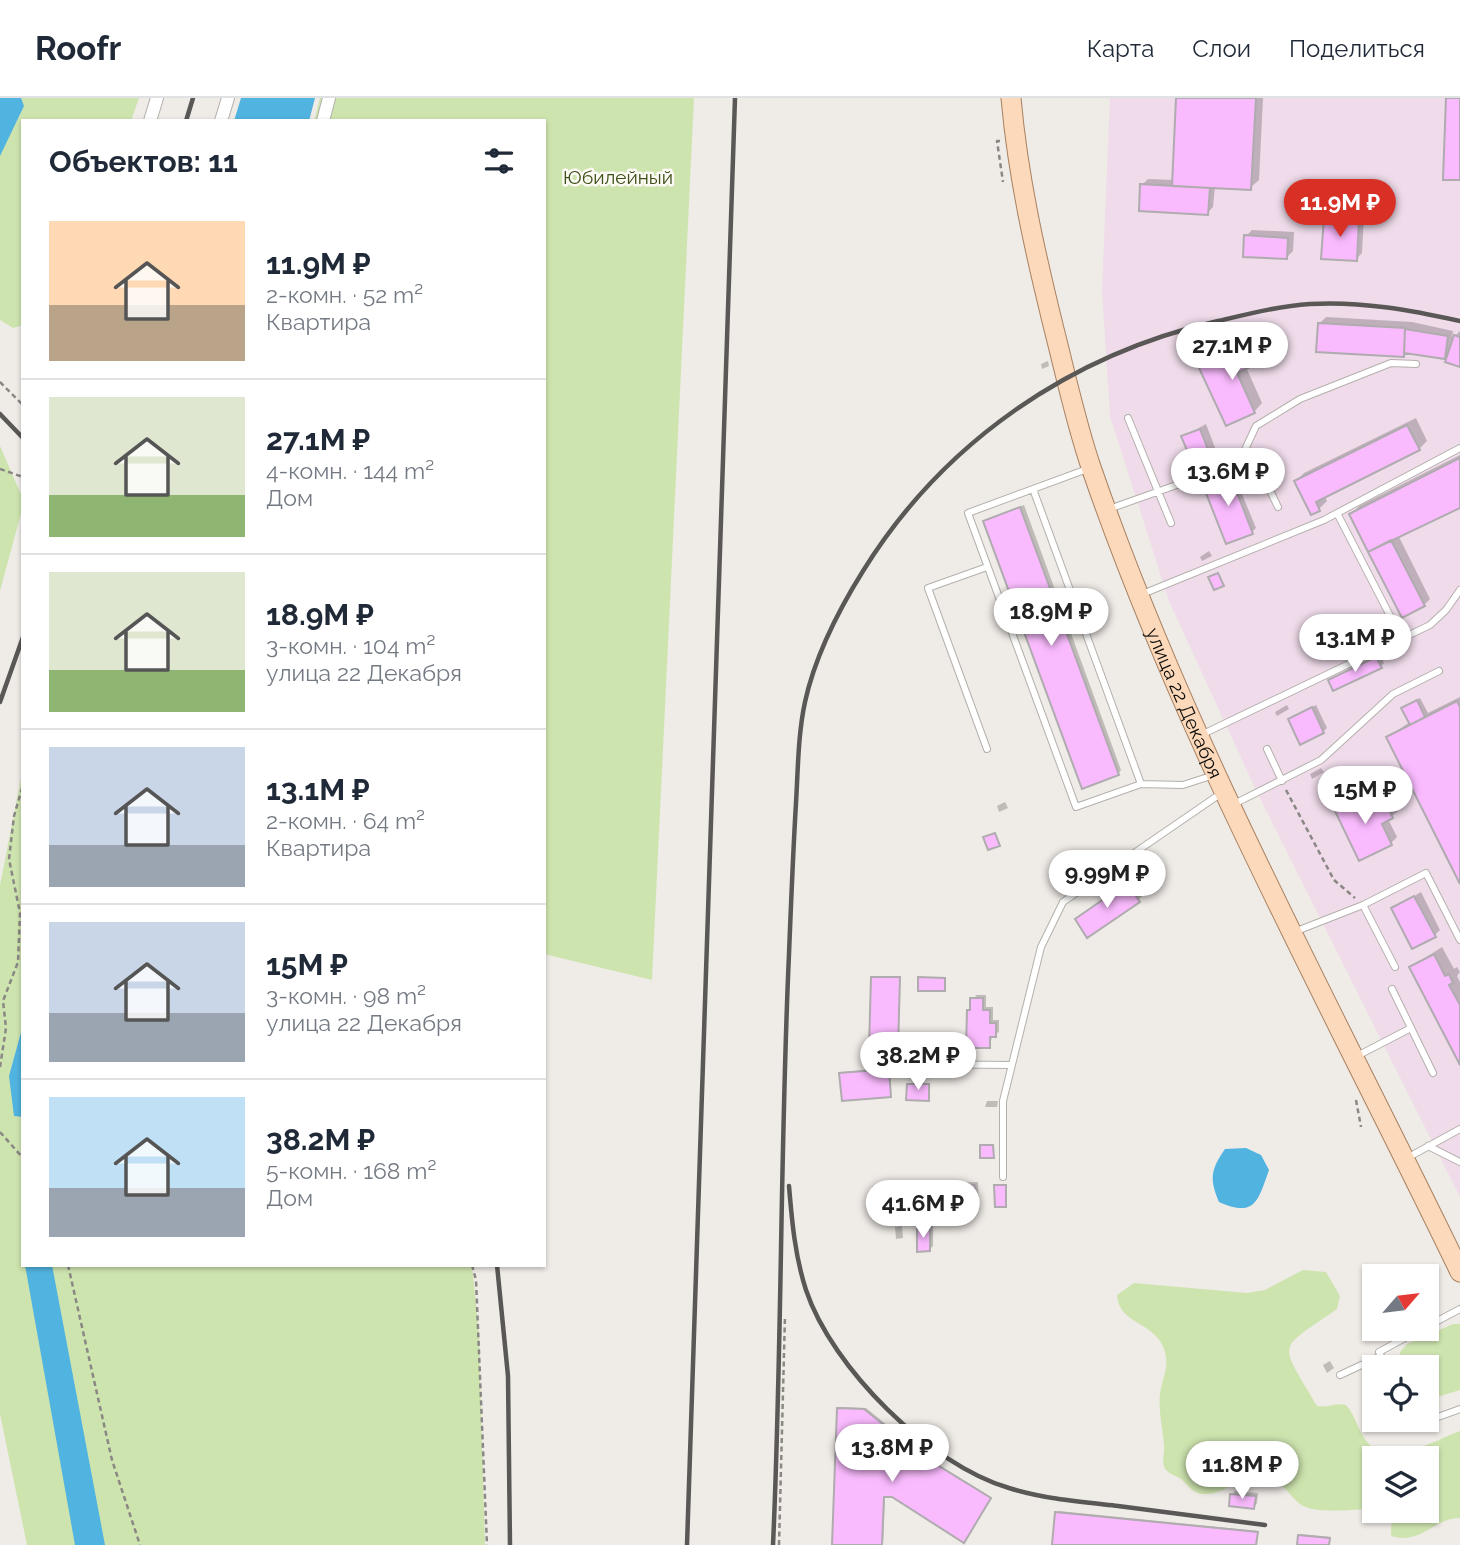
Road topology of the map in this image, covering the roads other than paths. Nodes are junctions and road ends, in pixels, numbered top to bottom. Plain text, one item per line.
1 (157, 98) edge
2 (228, 98) edge
3 (329, 98) edge
4 (1011, 98) edge
5 (151, 119) edge
6 (222, 119) edge
7 (324, 119) edge
8 (1416, 364) dead end
9 (1128, 418) dead end
10 (1460, 448) edge
11 (1242, 456) junction
12 (1091, 467) junction
13 (1033, 489) junction
14 (1158, 491) junction
15 (1278, 507) dead end
16 (1107, 509) junction
17 (1337, 513) junction
18 (1171, 523) dead end
19 (987, 567) junction
20 (1460, 590) edge
21 (1138, 595) junction
22 (1402, 639) junction
23 (1439, 671) dead end
24 (1198, 737) junction
25 (987, 749) dead end
26 (1267, 749) dead end
27 (1282, 781) junction
28 (1141, 784) junction
29 (1224, 790) junction
30 (1363, 905) junction
31 (1292, 933) junction
32 (1460, 940) edge
33 (1395, 967) dead end
34 (1392, 989) dead end
35 (1411, 1028) junction
36 (1354, 1057) junction
37 (904, 1063) dead end
38 (1011, 1065) junction
39 (1433, 1073) dead end
40 (1460, 1129) edge
41 (1428, 1146) junction
42 (1405, 1158) junction
43 (1460, 1163) edge
44 (1003, 1177) dead end
45 (1460, 1272) edge
46 (1460, 1309) edge
47 (1439, 1320) edge
48 (1399, 1341) edge
49 (1380, 1355) edge
50 (1362, 1365) edge
51 (1340, 1375) dead end
52 (1460, 1409) edge
53 (1439, 1417) edge

1 - 5 street
2 - 6 street
3 - 7 street
4 - 12 main road, улица 22 Декабря
8 - 11 lane
9 - 14 lane
10 - 17 lane
11 - 14 lane
11 - 15 lane
12 - 13 lane
12 - 16 main road, улица 22 Декабря
13 - 19 lane
13 - 28 lane
14 - 16 lane
14 - 18 lane
16 - 21 main road, улица 22 Декабря
17 - 21 lane
17 - 22 lane
19 - 25 lane
19 - 28 lane
20 - 22 lane
21 - 24 main road, улица 22 Декабря
22 - 24 lane
23 - 27 lane
24 - 29 main road, улица 22 Декабря
26 - 27 lane
27 - 29 lane
28 - 29 lane
29 - 31 main road, улица 22 Декабря
29 - 38 lane
30 - 31 lane
30 - 32 lane
30 - 33 lane
31 - 36 main road, улица 22 Декабря
34 - 35 lane
35 - 36 lane
35 - 39 lane
36 - 42 main road, улица 22 Декабря
37 - 38 lane
38 - 44 lane
40 - 41 lane
41 - 42 lane
41 - 43 lane
42 - 45 main road, улица 22 Декабря
46 - 47 lane
48 - 49 lane
50 - 51 lane
52 - 53 lane

